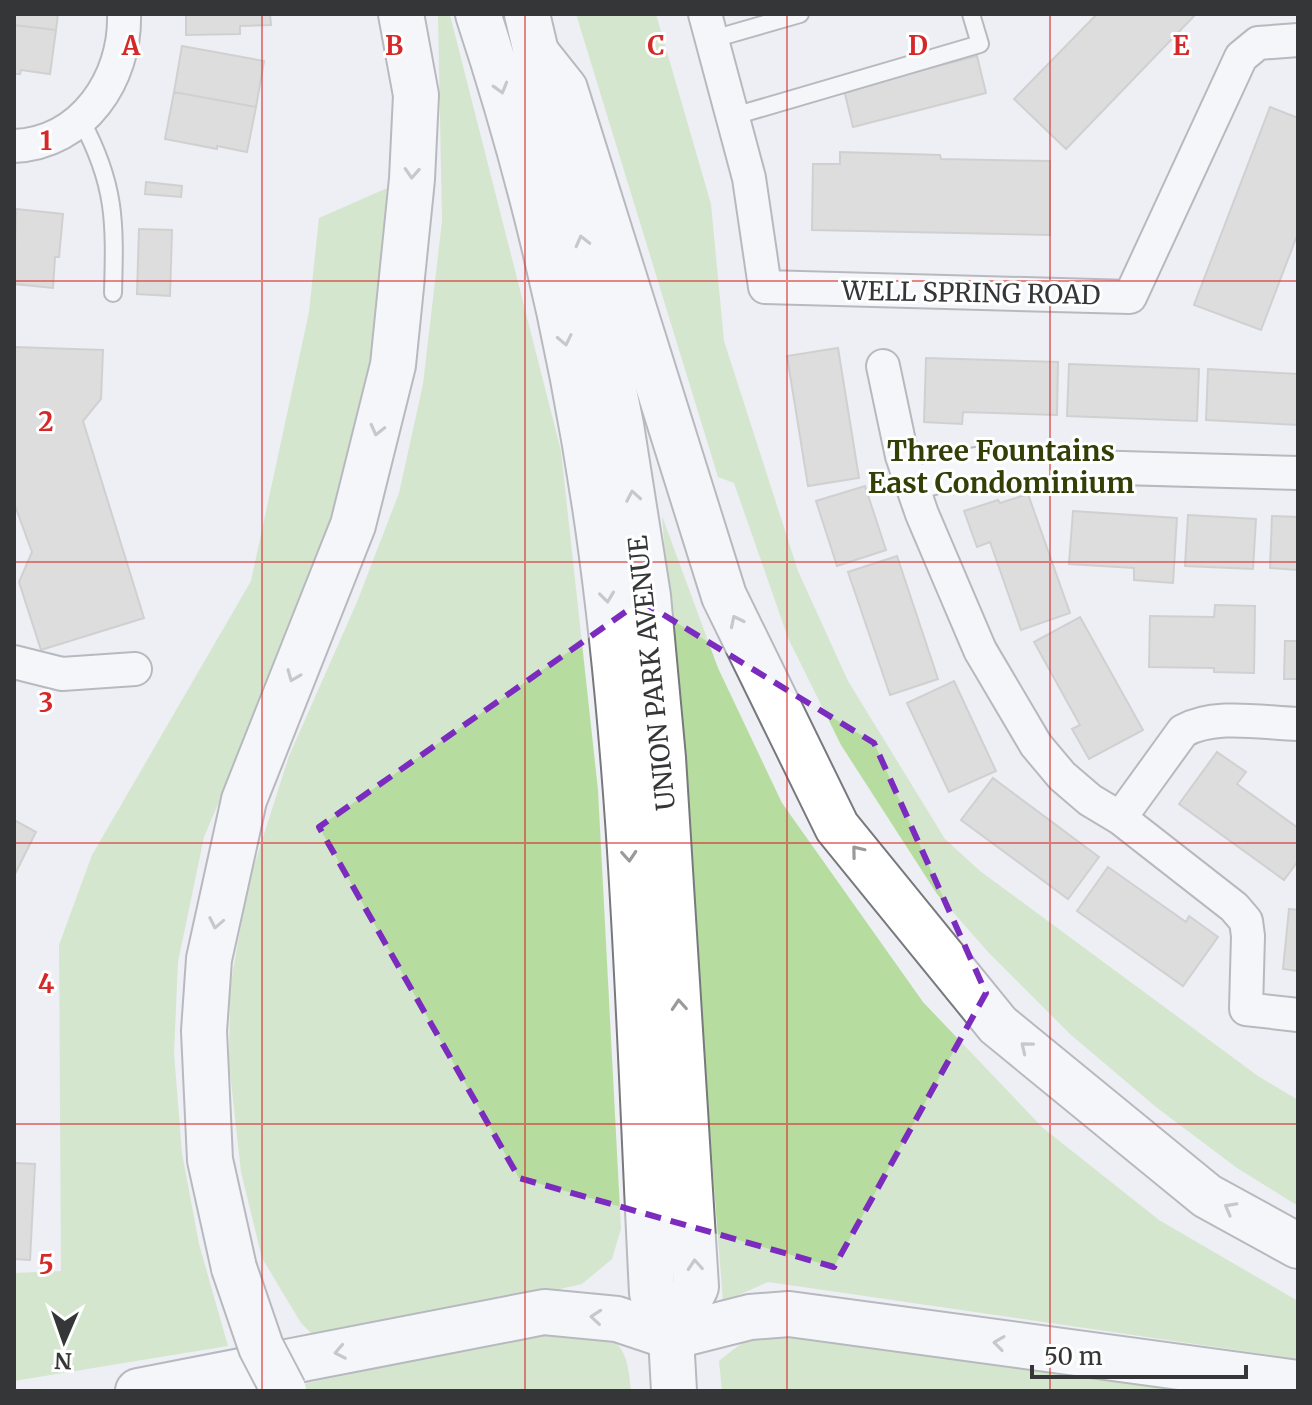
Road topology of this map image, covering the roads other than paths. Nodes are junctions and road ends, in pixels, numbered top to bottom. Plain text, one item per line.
1 (124, 14) edge
2 (401, 14) edge
3 (478, 14) edge
4 (800, 14) edge
5 (971, 14) edge
6 (709, 27) edge
7 (532, 34) edge
8 (1298, 40) edge
9 (734, 116) junction
10 (81, 120) junction
11 (14, 146) edge
12 (113, 293) dead end
13 (883, 366) dead end
14 (1298, 473) edge
15 (911, 485) junction
16 (14, 662) edge
17 (135, 669) dead end
18 (1298, 724) edge
19 (1120, 818) junction
20 (1298, 1015) edge
21 (1298, 1246) edge
22 (671, 1337) junction
23 (1298, 1383) edge
24 (138, 1391) edge
25 (284, 1391) edge
26 (674, 1391) edge

1 - 10 street
2 -> 25 main road, bridge
3 -> 22 main road, UNION PARK AVENUE
4 - 6 lane
5 - 9 lane
6 - 9 street, WELL SPRING ROAD
21 -> 7 main road
22 -> 7 main road, UNION PARK AVENUE
8 - 9 street, WELL SPRING ROAD
10 - 11 street
10 - 12 lane
13 - 15 street
14 - 15 street
15 - 19 street
16 - 17 street
18 - 19 street
19 - 20 street
23 -> 22 main road
22 -> 24 main road
22 - 26 main road, UNION PARK AVENUE

